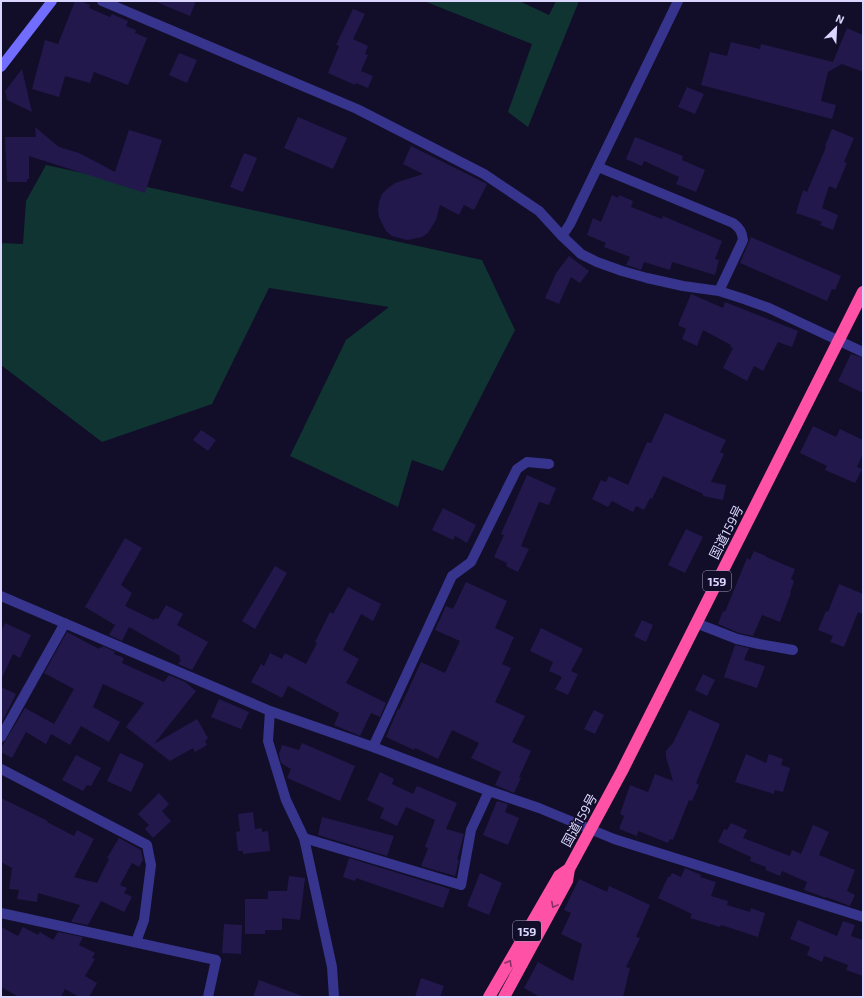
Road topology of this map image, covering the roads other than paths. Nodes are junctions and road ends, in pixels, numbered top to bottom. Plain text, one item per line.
1 (52, 1) edge
2 (102, 1) edge
3 (678, 1) edge
4 (1, 67) edge
5 (598, 167) junction
6 (562, 236) junction
7 (719, 292) junction
8 (863, 292) edge
9 (838, 340) junction
10 (863, 352) edge
11 (550, 464) dead end
12 (1, 596) edge
13 (65, 622) junction
14 (696, 623) junction
15 (793, 650) dead end
16 (270, 711) junction
17 (1, 737) edge
18 (373, 747) junction
19 (1, 769) edge
20 (489, 791) junction
21 (590, 829) junction
22 (304, 838) junction
23 (569, 869) junction
24 (1, 913) edge
25 (863, 917) edge
26 (136, 942) junction
27 (208, 997) edge
28 (334, 997) edge
29 (489, 997) edge
30 (504, 997) edge

1 - 4 main road
2 - 6 street
3 - 5 street
5 - 6 street
5 - 7 street
6 - 7 street
7 - 9 street
8 - 9 highway, 国道159号 / 159
9 - 10 street
9 - 14 highway, 国道159号 / 159
11 - 18 street
12 - 13 street
13 - 16 street
13 - 17 street
14 - 15 street
14 - 21 highway, 国道159号 / 159
16 - 18 street
16 - 22 street
18 - 20 street
19 - 26 street
20 - 21 street
20 - 22 street
21 - 23 highway, 国道159号 / 159
21 - 25 street
22 - 28 street
29 -> 23 highway, 国道159号 / 159
23 -> 30 highway, 国道159号 / 159
24 - 26 street
26 - 27 street

